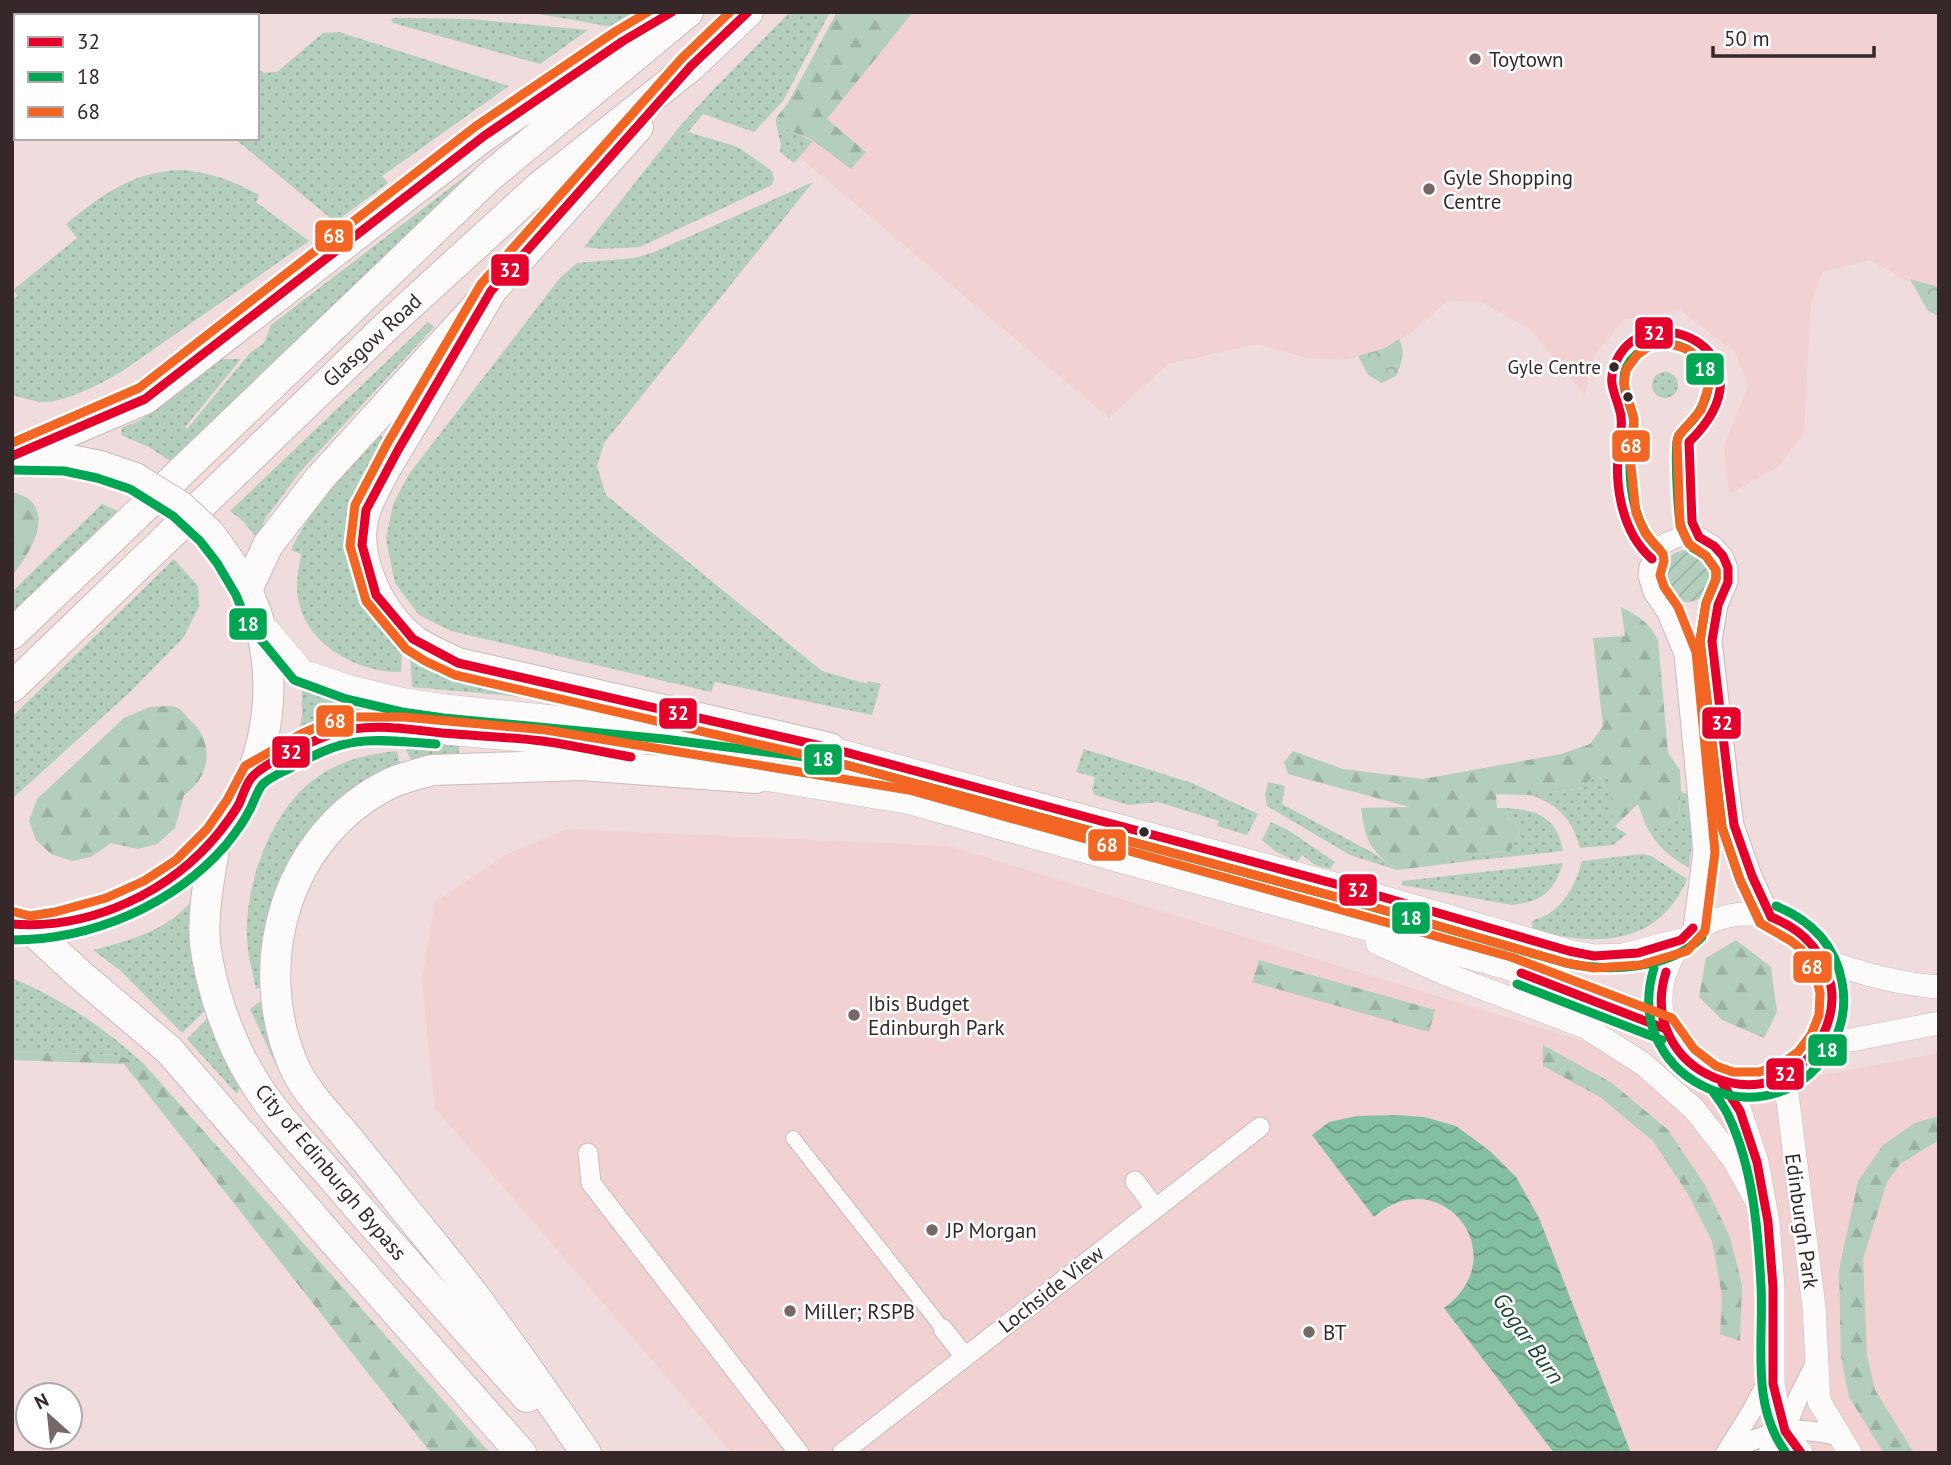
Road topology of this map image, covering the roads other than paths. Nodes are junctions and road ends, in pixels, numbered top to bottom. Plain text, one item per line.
1 (672, 12) edge
2 (688, 12) edge
3 (748, 12) edge
4 (691, 66) junction
5 (491, 291) junction
6 (12, 457) edge
7 (252, 604) junction
8 (12, 634) edge
9 (12, 687) edge
10 (830, 748) junction
11 (253, 775) junction
12 (756, 778) junction
13 (216, 837) junction
14 (1771, 917) junction
15 (1323, 918) junction
16 (19, 926) edge
17 (1687, 934) junction
18 (1824, 960) junction
19 (1939, 987) edge
20 (1939, 1023) edge
21 (1666, 1029) junction
22 (1820, 1046) junction
23 (1784, 1077) junction
24 (1722, 1083) junction
25 (1261, 1127) dead end
26 (793, 1138) dead end
27 (588, 1153) dead end
28 (1135, 1181) dead end
29 (1155, 1208) junction
30 (1768, 1222) junction
31 (943, 1329) joint
32 (964, 1357) junction
33 (1815, 1364) junction
34 (1772, 1373) junction
35 (1786, 1431) junction
36 (1845, 1445) edge
37 (521, 1453) edge
38 (576, 1453) edge
39 (586, 1453) edge
40 (800, 1453) edge
41 (842, 1453) edge
42 (1726, 1453) edge
43 (1768, 1453) edge
44 (1801, 1453) edge

1 - 6 main road
2 - 8 main road, Glasgow Road
3 - 4 main road, Glasgow Road
4 - 5 main road
4 - 9 main road, Glasgow Road
5 - 7 main road
5 - 10 main road
6 - 7 main road, bridge
7 - 10 street
7 - 11 main road
10 - 17 street
11 - 12 street
11 - 13 main road
12 - 15 street
12 - 39 main road
13 - 16 main road
13 - 38 main road, City of Edinburgh Bypass
14 - 17 street
14 - 17 street
14 - 18 street
15 - 21 street
15 - 30 street
16 - 37 main road, City of Edinburgh Bypass
17 - 21 street
18 - 19 street
18 - 22 street
20 - 22 street
21 - 24 street
22 - 23 street
23 - 24 street
23 - 33 street, Edinburgh Park
24 - 30 street, Edinburgh Park
25 - 29 street, Lochside View
26 - 31 street
27 - 40 street
28 - 29 street
29 - 32 street, Lochside View
30 - 34 street, Edinburgh Park
31 - 32 street
32 - 41 street, Lochside View
33 - 35 street
33 - 36 street, Edinburgh Park
34 - 35 street
34 - 42 street, Edinburgh Park
35 - 36 street
35 - 42 street
35 - 43 street
35 - 44 street

